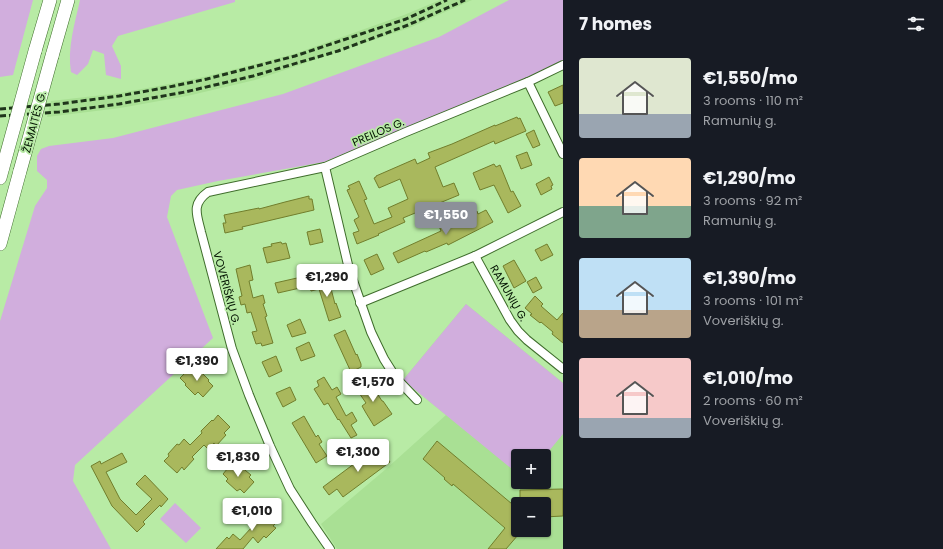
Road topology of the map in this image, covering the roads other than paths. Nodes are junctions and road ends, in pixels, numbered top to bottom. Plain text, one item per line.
1 (50, 0) edge
2 (68, 0) edge
3 (563, 65) edge
4 (528, 82) junction
5 (563, 154) edge
6 (325, 167) junction
7 (2, 172) edge
8 (198, 202) joint
9 (563, 212) edge
10 (0, 244) edge
11 (475, 256) junction
12 (360, 303) junction
13 (563, 369) edge
14 (416, 400) dead end
15 (330, 549) edge

1 - 7 main road, ŽEMAITĖS G., bridge
2 - 10 main road, ŽEMAITĖS G., bridge
3 - 4 street, PREILOS G.
4 - 5 street
4 - 6 street, PREILOS G.
6 - 8 street, PREILOS G.
6 - 12 street
8 - 15 street, VOVERIŠKIŲ G.
9 - 11 street, RAMUNIŲ G.
11 - 12 street, RAMUNIŲ G.
11 - 13 street, RAMUNIŲ G.
12 - 14 street

